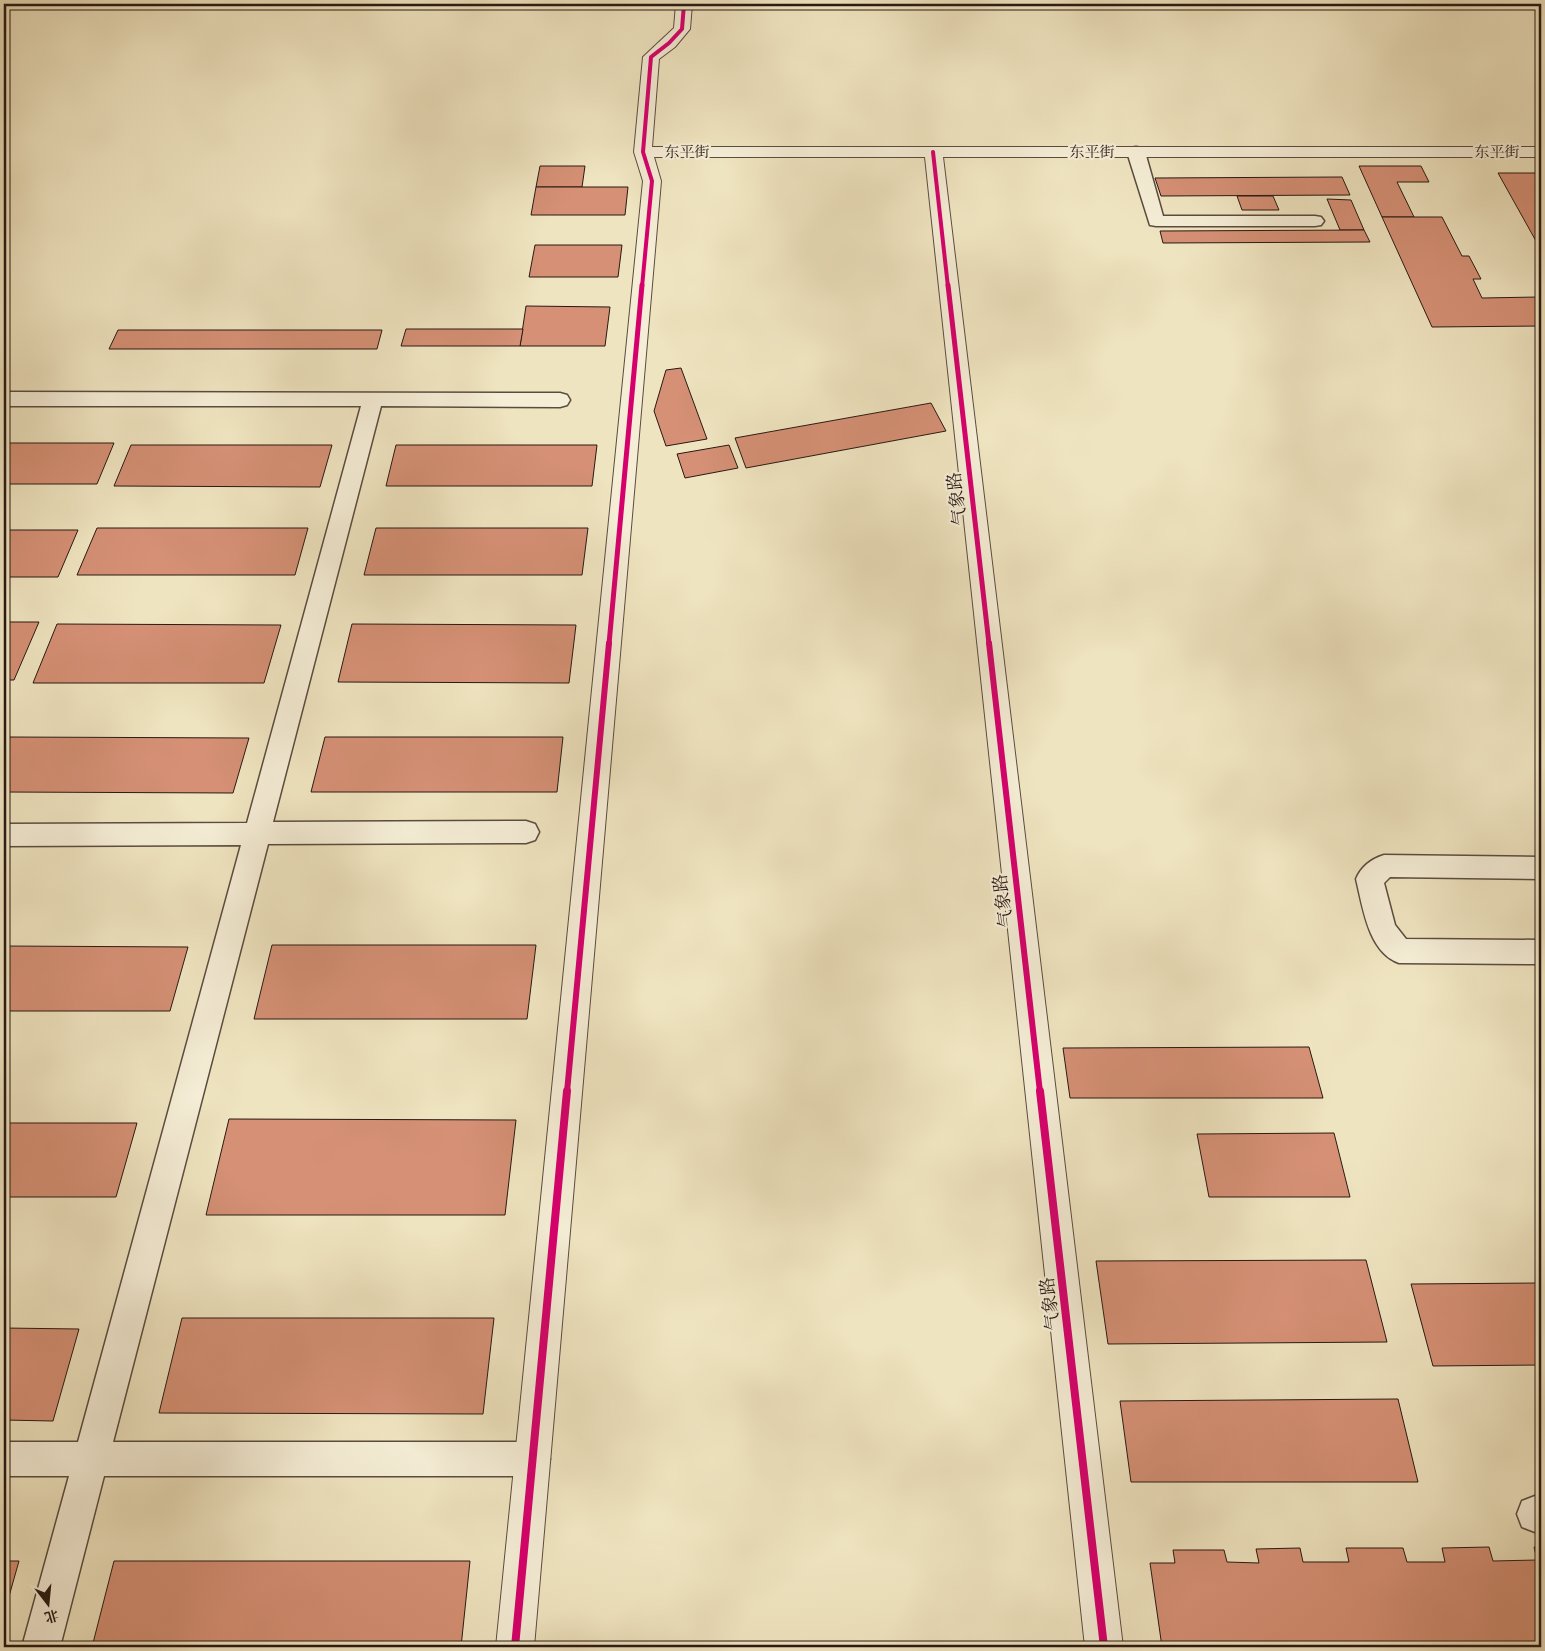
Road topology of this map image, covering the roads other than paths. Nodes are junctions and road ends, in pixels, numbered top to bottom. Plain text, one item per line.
1 (684, 4) edge
2 (643, 152) junction
3 (933, 152) junction
4 (1136, 152) junction
5 (1541, 152) edge
6 (1314, 221) dead end
7 (4, 399) edge
8 (373, 400) junction
9 (560, 400) dead end
10 (526, 832) dead end
11 (257, 834) junction
12 (4, 835) edge
13 (1541, 868) edge
14 (1541, 952) edge
15 (4, 1459) edge
16 (91, 1459) junction
17 (533, 1459) junction
18 (41, 1647) edge
19 (516, 1647) edge
20 (1104, 1647) edge

1 - 2 street
2 - 3 street, 东平街
2 - 17 street
3 - 4 street, 东平街
3 - 20 street, 气象路
4 - 5 street, 东平街
4 - 6 lane
7 - 8 lane
8 - 9 lane
8 - 11 lane
10 - 11 lane
11 - 12 lane
11 - 16 lane
13 - 14 lane
15 - 16 lane
16 - 17 lane
16 - 18 lane
17 - 19 street

